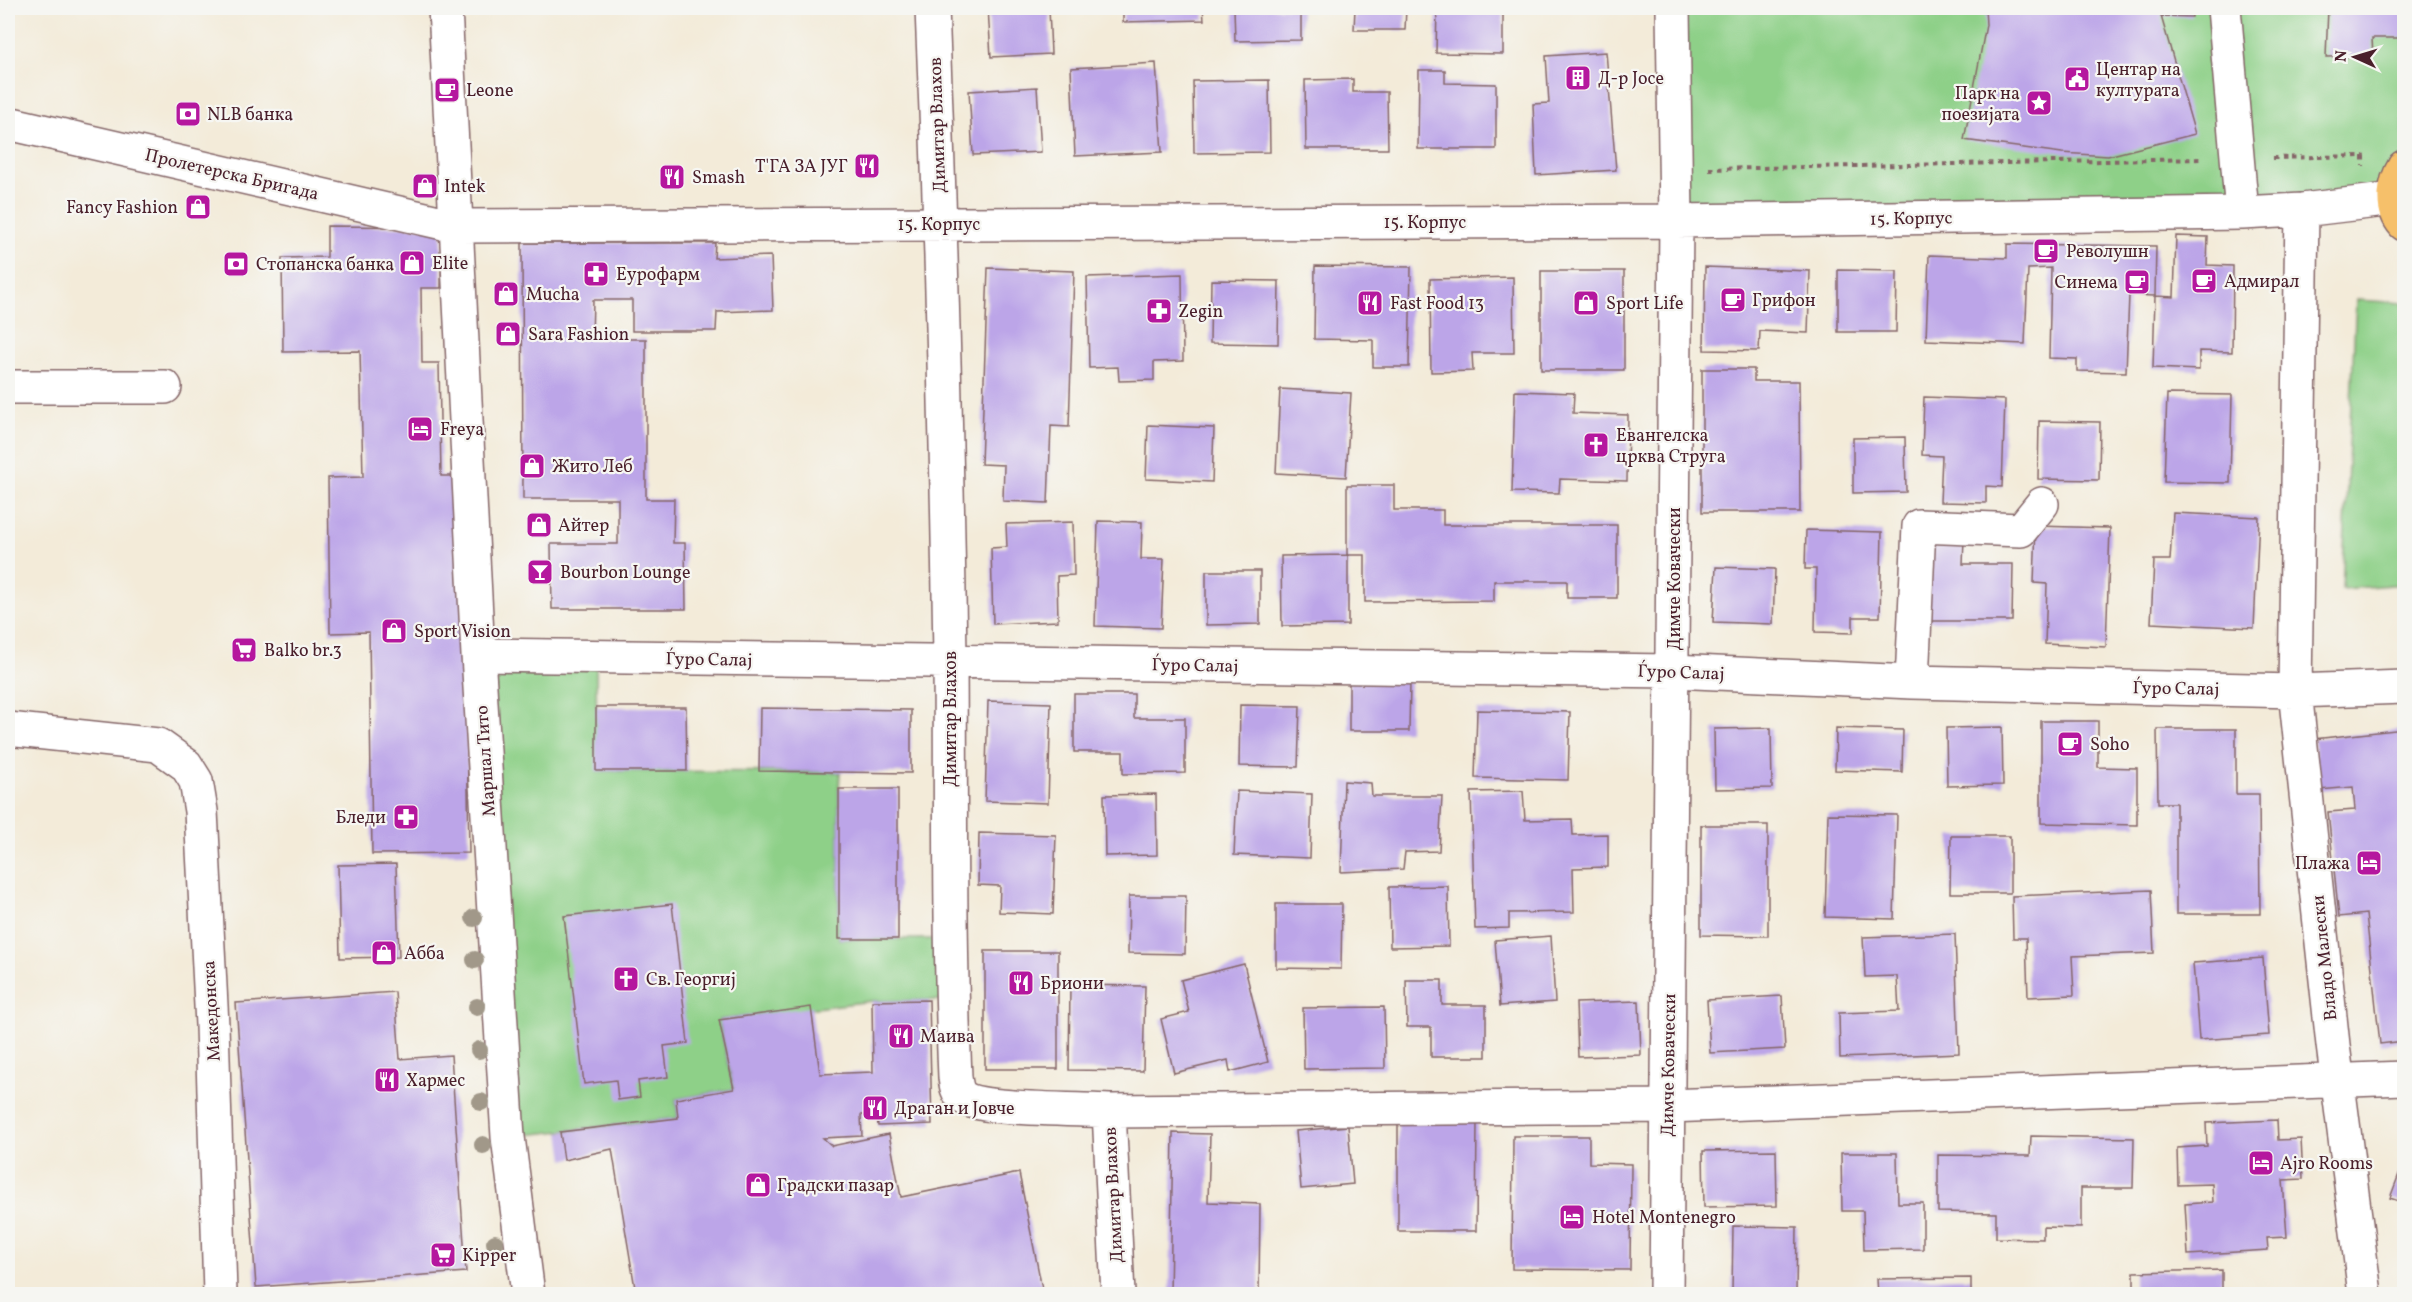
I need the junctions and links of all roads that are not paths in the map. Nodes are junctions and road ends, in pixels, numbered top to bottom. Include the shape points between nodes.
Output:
1 (445, 8) edge
2 (932, 8) edge
3 (1673, 8) edge
4 (2224, 8) edge
5 (8, 123) edge
6 (2404, 167) edge
7 (2302, 210) junction
8 (2399, 211) edge
9 (2242, 213) junction
10 (1676, 221) junction
11 (941, 224) junction
12 (456, 225) junction
13 (8, 387) edge
14 (165, 387) dead end
15 (2042, 504) dead end
16 (478, 655) junction
17 (950, 662) junction
18 (1673, 671) junction
19 (1912, 682) junction
20 (2404, 687) edge
21 (2295, 691) junction
22 (8, 729) edge
23 (2404, 1078) edge
24 (2338, 1081) junction
25 (1668, 1106) junction
26 (1109, 1111) junction
27 (220, 1294) edge
28 (528, 1294) edge
29 (1118, 1294) edge
30 (1666, 1294) edge
31 (2365, 1294) edge

1 - 12 street, Маршал Тито
2 - 11 street, Димитар Влахов
3 - 10 street, Димче Ковачески
4 - 9 street
5 - 12 street, Пролетерска Бригада
6 - 8 main road via 2398,177
7 - 8 street, 15. Корпус via 2361,203
7 - 9 street, 15. Корпус
7 - 21 street, Владо Малески
9 - 10 street, 15. Корпус
10 - 11 street, 15. Корпус
10 - 18 street, Димче Ковачески
11 - 12 street, 15. Корпус
11 - 17 street, Димитар Влахов
12 - 16 street, Маршал Тито
13 - 14 street
15 - 19 street via 2021,530 1919,526
16 - 17 street, Ѓуро Салај
16 - 28 street, Маршал Тито via 508,1137
17 - 18 street, Ѓуро Салај
17 - 26 street, Димитар Влахов via 950,939 957,1088 962,1096 983,1105
18 - 19 street, Ѓуро Салај
18 - 25 street, Димче Ковачески
19 - 21 street, Ѓуро Салај
20 - 21 street, Ѓуро Салај
21 - 24 street, Владо Малески
22 - 27 street, Македонска via 158,745 186,765 196,781 201,811 212,1025
23 - 24 street
24 - 25 street
24 - 31 street, Владо Малески
25 - 26 street
25 - 30 street, Димче Ковачески
26 - 29 street, Димитар Влахов

